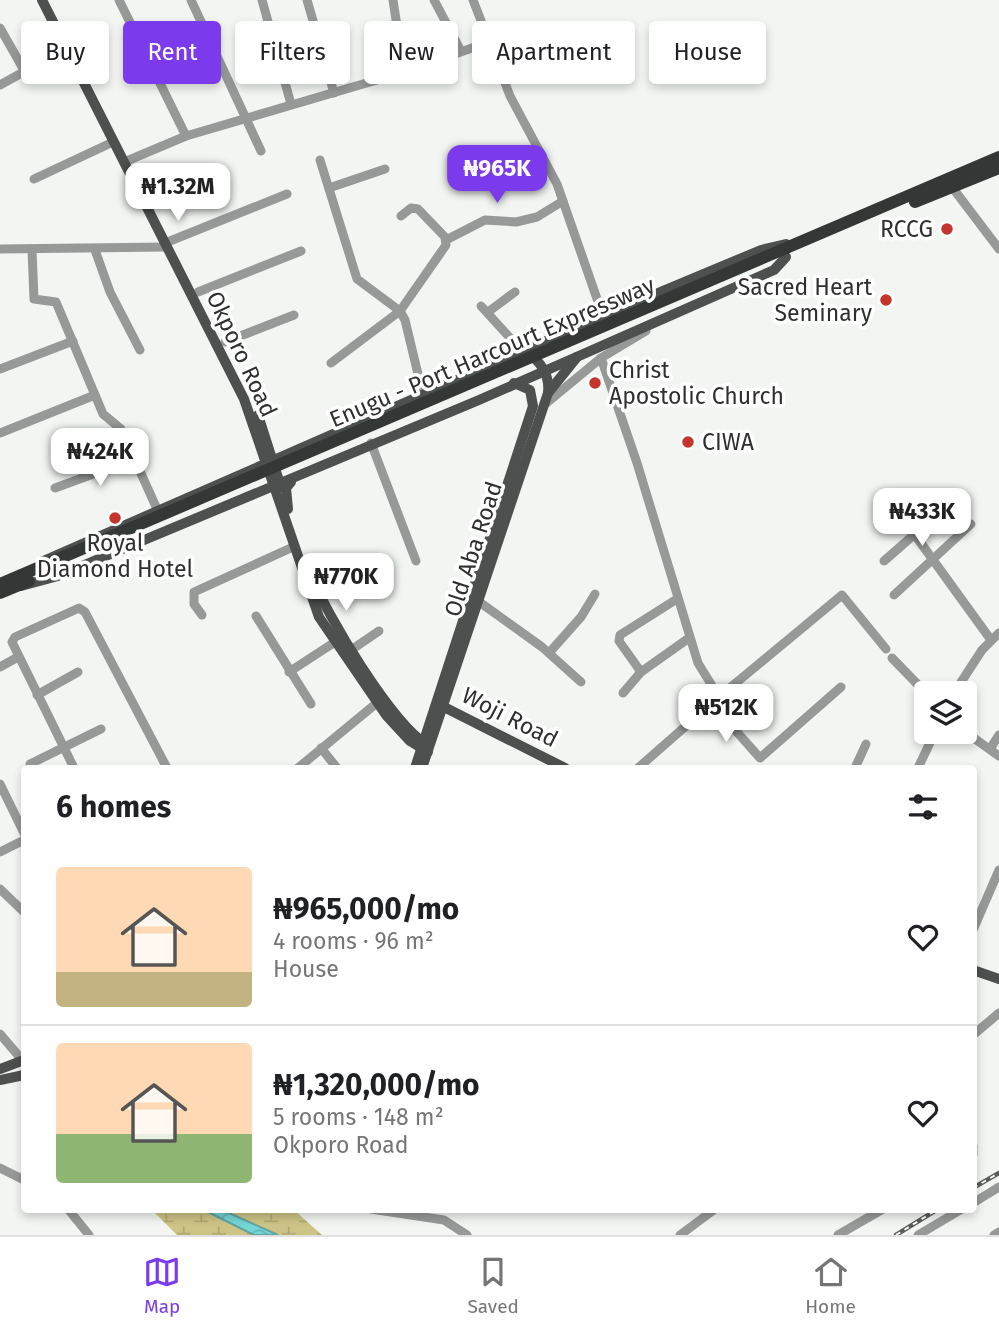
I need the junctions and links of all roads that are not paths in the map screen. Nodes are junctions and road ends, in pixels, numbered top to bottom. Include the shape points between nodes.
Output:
1 (42, 0) edge
2 (50, 0) edge
3 (119, 0) edge
4 (191, 0) edge
5 (262, 0) edge
6 (307, 0) edge
7 (393, 0) edge
8 (434, 0) edge
9 (473, 0) edge
10 (53, 21) edge
11 (396, 21) edge
12 (481, 21) edge
13 (0, 28) edge
14 (472, 47) edge
15 (461, 51) junction
16 (458, 52) edge
17 (21, 65) edge
18 (21, 74) edge
19 (85, 84) edge
20 (364, 84) edge
21 (505, 84) edge
22 (0, 85) edge
23 (334, 93) junction
24 (291, 104) junction
25 (246, 117) junction
26 (186, 136) junction
27 (113, 142) junction
28 (261, 151) dead end
29 (999, 157) edge
30 (129, 159) junction
31 (320, 160) dead end
32 (999, 168) edge
33 (385, 169) dead end
34 (34, 179) dead end
35 (952, 187) junction
36 (329, 188) junction
37 (287, 194) dead end
38 (563, 201) junction
39 (401, 216) dead end
40 (812, 237) junction
41 (446, 240) junction
42 (167, 244) junction
43 (0, 247) edge
44 (999, 249) edge
45 (32, 250) junction
46 (95, 250) junction
47 (301, 251) dead end
48 (786, 257) junction
49 (732, 276) junction
50 (198, 292) junction
51 (515, 292) dead end
52 (400, 311) junction
53 (294, 314) dead end
54 (603, 316) junction
55 (659, 320) junction
56 (73, 341) junction
57 (225, 342) junction
58 (140, 350) dead end
59 (522, 351) junction
60 (579, 354) junction
61 (601, 358) junction
62 (331, 363) dead end
63 (0, 369) edge
64 (545, 370) junction
65 (460, 379) junction
66 (514, 383) junction
67 (548, 393) junction
68 (95, 395) junction
69 (423, 395) junction
70 (485, 396) junction
71 (543, 406) junction
72 (0, 433) edge
73 (265, 435) junction
74 (371, 443) junction
75 (309, 444) junction
76 (134, 460) junction
77 (269, 461) junction
78 (307, 471) junction
79 (276, 484) junction
80 (55, 488) dead end
81 (246, 497) junction
82 (158, 509) junction
83 (285, 511) junction
84 (940, 512) dead end
85 (971, 524) dead end
86 (915, 535) junction
87 (293, 547) junction
88 (934, 559) junction
89 (416, 561) dead end
90 (884, 561) dead end
91 (4, 587) edge
92 (595, 594) dead end
93 (894, 595) dead end
94 (677, 599) junction
95 (478, 601) junction
96 (202, 615) dead end
97 (256, 616) dead end
98 (379, 631) dead end
99 (995, 636) edge
100 (689, 638) junction
101 (335, 642) junction
102 (351, 650) junction
103 (549, 653) junction
104 (18, 657) junction
105 (0, 667) edge
106 (78, 672) dead end
107 (289, 672) junction
108 (642, 672) junction
109 (915, 681) edge
110 (963, 681) edge
111 (581, 682) dead end
112 (841, 687) dead end
113 (623, 693) dead end
114 (37, 695) junction
115 (715, 700) junction
116 (378, 702) junction
117 (311, 704) dead end
118 (440, 706) junction
119 (101, 729) dead end
120 (999, 735) edge
121 (977, 740) edge
122 (866, 744) dead end
123 (929, 744) edge
124 (63, 748) junction
125 (321, 748) junction
126 (426, 748) junction
127 (990, 749) junction
128 (999, 756) edge
129 (30, 764) dead end
130 (72, 765) edge
131 (163, 765) edge
132 (301, 765) edge
133 (335, 765) edge
134 (417, 765) edge
135 (423, 765) edge
136 (559, 765) edge
137 (641, 765) edge
138 (856, 765) edge
139 (919, 765) edge
140 (0, 784) edge
141 (21, 827) edge
142 (21, 842) edge
143 (0, 852) edge
144 (999, 870) edge
145 (0, 889) edge
146 (21, 909) edge
147 (977, 921) edge
148 (977, 971) edge
149 (999, 979) edge
150 (999, 1013) edge
151 (977, 1032) edge
152 (0, 1034) edge
153 (21, 1057) edge
154 (21, 1061) edge
155 (0, 1069) edge
156 (21, 1076) edge
157 (0, 1080) edge
158 (0, 1168) edge
159 (21, 1178) edge
160 (999, 1187) edge
161 (977, 1201) edge
162 (71, 1213) edge
163 (398, 1213) edge
164 (710, 1213) edge
165 (876, 1213) edge
166 (955, 1213) edge
167 (999, 1232) edge
168 (89, 1235) edge
169 (467, 1235) edge
170 (680, 1235) edge
171 (838, 1235) edge
172 (918, 1235) edge
173 (994, 1235) edge

1 - 10 main road, Okporo Road
2 - 30 main road, Okporo Road
3 - 26 street
4 - 25 street
5 - 24 street
6 - 23 street
7 - 11 street
8 - 15 street
9 - 12 street
13 - 17 street
14 - 15 street
15 - 16 street
18 - 22 street
19 - 27 main road, Okporo Road
20 - 23 street
21 - 38 street
23 - 24 street
24 - 25 street
25 - 26 street
25 - 28 street
26 - 30 street
27 - 34 street
27 - 42 main road, Okporo Road
29 - 40 highway, Enugu - Port Harcourt Expressway
30 - 42 main road, Okporo Road
31 - 36 street
32 - 35 highway, Enugu - Port Harcourt Expressway
33 - 36 street
35 - 44 street
35 - 48 highway, Enugu - Port Harcourt Expressway
36 - 52 street via 359,282
37 - 42 street
38 - 41 street via 537,217 516,222 485,219
38 - 54 street
39 - 41 street via 411,208 418,209
40 - 49 highway, Enugu - Port Harcourt Expressway
40 - 54 main road via 761,250
41 - 52 street
42 - 46 street
42 - 50 main road, Okporo Road
42 - 77 main road, Okporo Road via 238,384
43 - 45 street
45 - 46 street
45 - 56 street via 34,299 56,302
46 - 58 street via 110,292
47 - 50 street
48 - 49 highway, Enugu - Port Harcourt Expressway
48 - 55 main road via 774,270
49 - 91 highway, Enugu - Port Harcourt Expressway
50 - 57 main road, Okporo Road
51 - 59 street via 484,309
52 - 62 street
52 - 69 street via 409,328
53 - 57 street
54 - 59 main road
55 - 60 main road
55 - 61 street
56 - 63 street
56 - 68 street
57 - 73 main road, Okporo Road
59 - 64 main road
59 - 65 main road
60 - 64 main road
60 - 67 main road
61 - 71 street
61 - 94 street
64 - 66 main road
64 - 67 main road, Old Aba Road
65 - 69 main road
65 - 70 main road via 457,391 461,397
66 - 70 main road
66 - 118 main road, Old Aba Road via 530,390 533,406
67 - 71 main road, Old Aba Road
68 - 72 street
68 - 76 street via 103,414 121,429
69 - 75 main road
70 - 74 main road
71 - 95 main road, Old Aba Road
73 - 75 main road via 279,450
73 - 77 main road, Okporo Road
74 - 78 main road
74 - 89 street
75 - 77 main road
76 - 80 street
76 - 82 street
77 - 79 main road, Okporo Road
77 - 82 main road
78 - 79 main road
78 - 83 main road via 288,485
79 - 81 main road
79 - 83 main road, Okporo Road
81 - 83 main road via 268,498
81 - 91 main road via 58,576
82 - 91 main road via 54,554
83 - 87 main road, Okporo Road
83 - 102 main road, Okporo Road via 320,597
84 - 86 street
85 - 88 street
86 - 88 street
86 - 90 street
87 - 96 street via 194,593 194,604
87 - 101 main road, Okporo Road via 317,611
88 - 93 street
88 - 99 street
92 - 103 street
94 - 100 street
94 - 108 street via 620,635 619,641
95 - 103 street
95 - 118 main road, Old Aba Road
97 - 107 street
98 - 102 street
99 - 110 street
100 - 108 street
100 - 115 street
101 - 107 street
101 - 116 main road, Okporo Road
102 - 126 main road, Okporo Road
103 - 111 street
104 - 105 street
104 - 114 street
104 - 131 street via 12,645 15,637 82,609
106 - 114 street
107 - 117 street
108 - 113 street
109 - 115 street via 842,595
112 - 115 street via 760,758
114 - 124 street
115 - 137 street
116 - 125 street
116 - 126 main road, Okporo Road via 405,736
118 - 126 main road, Old Aba Road
118 - 136 main road, Woji Road
119 - 124 street
120 - 127 street
121 - 127 street
122 - 138 street
123 - 139 street
124 - 129 street
124 - 130 street
125 - 132 street
125 - 133 street
126 - 134 main road, Old Aba Road
126 - 135 main road, Old Aba Road
127 - 128 street
140 - 141 street
142 - 143 street
144 - 147 street
145 - 146 street
148 - 149 main road
150 - 151 street
152 - 153 street
154 - 155 main road
156 - 157 main road
158 - 159 street
160 - 161 street
162 - 168 street
163 - 169 street via 444,1220
164 - 170 street
165 - 171 street
166 - 172 street
167 - 173 street

